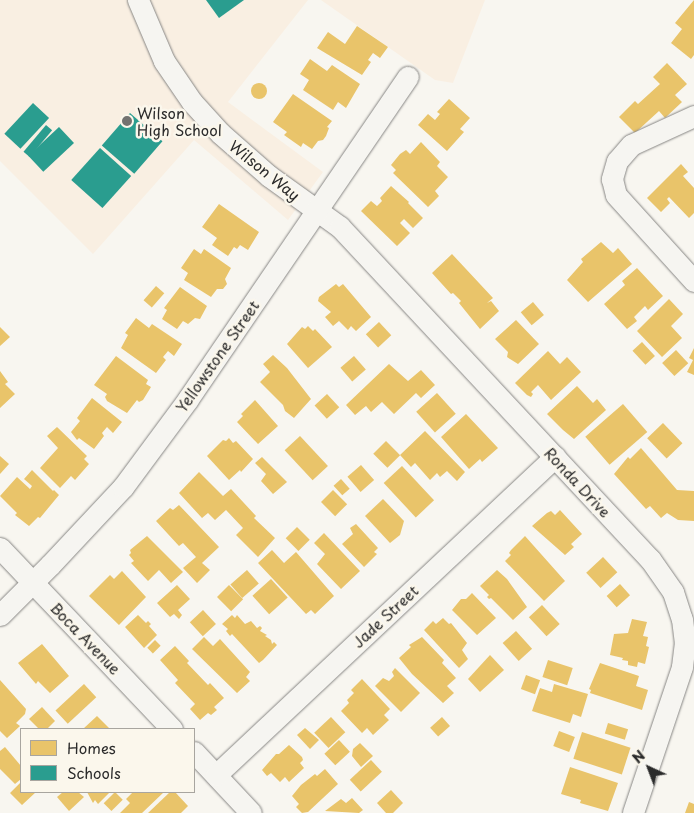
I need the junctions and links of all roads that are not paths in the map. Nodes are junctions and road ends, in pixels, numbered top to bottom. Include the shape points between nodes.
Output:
1 (138, 0) edge
2 (408, 77) dead end
3 (694, 116) edge
4 (318, 210) junction
5 (694, 281) edge
6 (554, 457) junction
7 (0, 548) edge
8 (33, 583) junction
9 (0, 615) edge
10 (171, 728) edge
11 (195, 753) edge
12 (216, 775) junction
13 (251, 813) edge
14 (633, 813) edge

1 - 4 street, Wilson Way via 164,61 192,102 220,133 269,176
2 - 4 street, Yellowstone Street
3 - 5 street via 631,145 617,161 612,179 616,195
4 - 6 street, Ronda Drive via 340,227
4 - 8 street, Yellowstone Street via 123,487
6 - 12 street, Jade Street
6 - 14 street, Ronda Drive via 650,558 673,592 682,619 685,642 682,667
7 - 8 street, Boca Avenue
8 - 9 street, Yellowstone Street
8 - 10 street, Boca Avenue
11 - 12 street
12 - 13 street

